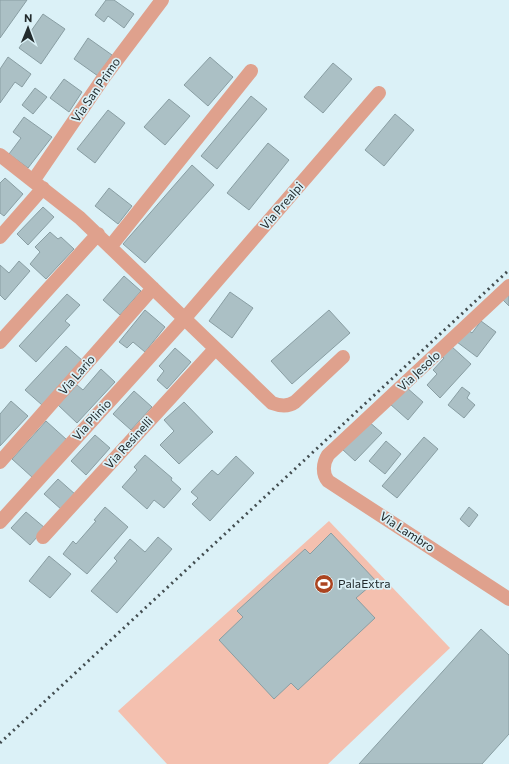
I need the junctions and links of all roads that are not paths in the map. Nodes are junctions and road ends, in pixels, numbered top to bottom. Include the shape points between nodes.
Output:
1 (162, 0) edge
2 (251, 71) dead end
3 (379, 93) dead end
4 (0, 155) edge
5 (38, 185) junction
6 (98, 234) junction
7 (0, 237) edge
8 (110, 247) junction
9 (509, 286) edge
10 (153, 288) junction
11 (184, 319) junction
12 (0, 342) edge
13 (215, 349) junction
14 (343, 357) dead end
15 (328, 455) joint
16 (0, 462) edge
17 (0, 522) edge
18 (43, 538) dead end
19 (509, 599) edge

1 - 5 street, Via San Primo via 104,78
2 - 8 street
3 - 11 street, Via Prealpi
4 - 5 street
5 - 6 street
5 - 7 street, Via San Primo
6 - 8 street
6 - 12 street
8 - 10 street
9 - 15 street, Via Jesolo
10 - 11 street
10 - 16 street, Via Lario
11 - 13 street
11 - 17 street, Via Plinio
13 - 14 street via 266,398 282,406 298,400
13 - 18 street, Via Resinelli
15 - 19 street, Via Lambro via 324,464 324,474 328,481

